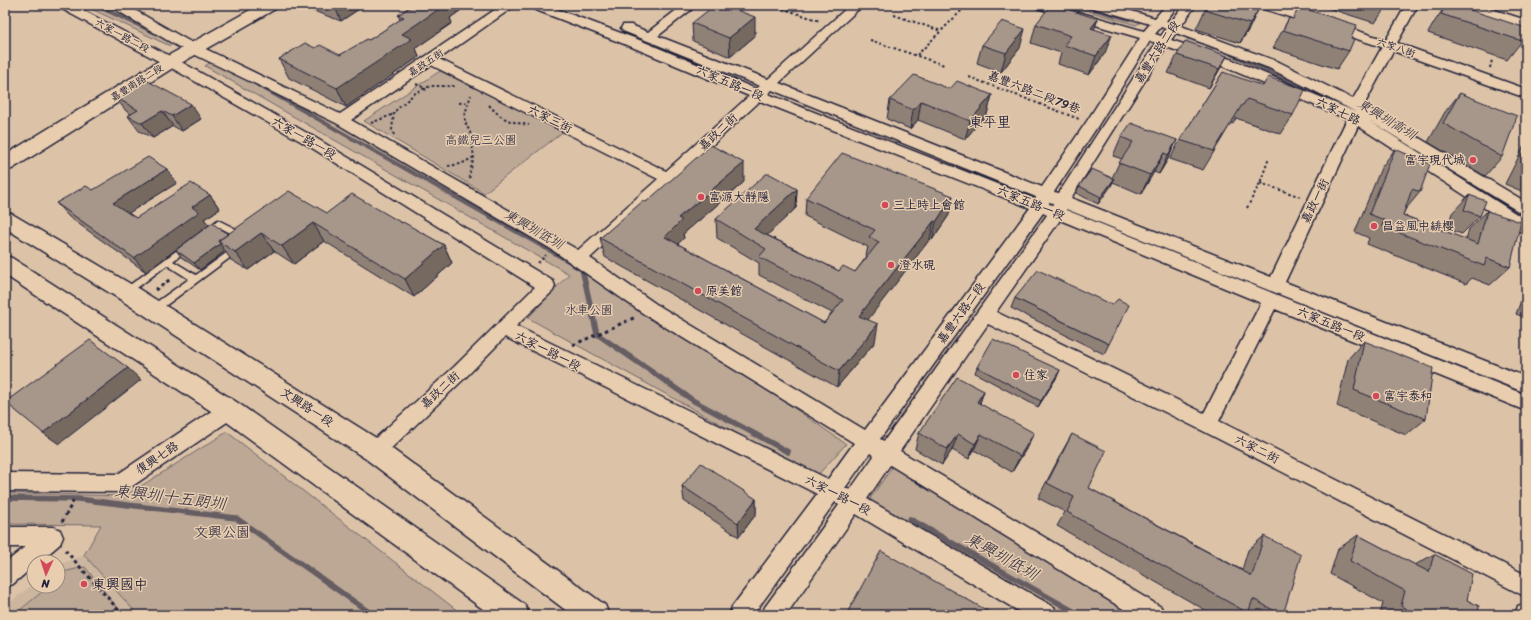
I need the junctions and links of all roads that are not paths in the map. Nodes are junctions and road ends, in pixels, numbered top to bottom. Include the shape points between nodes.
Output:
1 (64, 5) edge
2 (118, 5) edge
3 (250, 5) edge
4 (271, 5) edge
5 (510, 5) edge
6 (535, 5) edge
7 (564, 5) edge
8 (691, 5) edge
9 (857, 5) edge
10 (1041, 5) edge
11 (1098, 5) edge
12 (1172, 5) edge
13 (1190, 5) edge
14 (1265, 5) edge
15 (1412, 5) edge
16 (1463, 5) edge
17 (1489, 5) edge
18 (1526, 17) edge
19 (1166, 25) junction
20 (1526, 25) edge
21 (650, 36) junction
22 (1146, 36) junction
23 (1163, 42) junction
24 (188, 45) junction
25 (1390, 45) junction
26 (164, 59) junction
27 (431, 60) junction
28 (771, 84) junction
29 (1526, 94) edge
30 (758, 95) junction
31 (1356, 111) junction
32 (341, 120) junction
33 (5, 146) edge
34 (5, 164) edge
35 (669, 178) junction
36 (1042, 200) junction
37 (1060, 207) junction
38 (1526, 209) edge
39 (5, 219) edge
40 (1526, 227) edge
41 (579, 259) junction
42 (167, 261) junction
43 (5, 264) edge
44 (196, 279) junction
45 (126, 292) junction
46 (1273, 293) junction
47 (154, 309) junction
48 (986, 315) junction
49 (503, 328) junction
50 (1526, 385) edge
51 (1526, 403) edge
52 (229, 410) junction
53 (1208, 424) junction
54 (866, 442) junction
55 (375, 451) junction
56 (886, 453) junction
57 (5, 482) edge
58 (831, 491) junction
59 (854, 502) junction
60 (5, 536) edge
61 (5, 577) edge
62 (1526, 586) edge
63 (515, 615) edge
64 (595, 615) edge
65 (740, 615) edge
66 (773, 615) edge
67 (1046, 615) edge
68 (1152, 615) edge

1 - 26 street, 六家一路二段
2 - 24 street, 六家一路二段
3 - 24 street, 嘉豐南路二段
4 - 24 street, 嘉豐南路二段
5 - 27 street, 嘉政五街
6 - 30 street, 六家五路一段 via 637,44
7 - 21 street, 六家五路一段
8 - 21 street
9 - 28 street, 嘉政二街
10 - 22 street, 六家七路
11 - 19 street, 六家七路
12 - 19 street, 嘉豐六路二段
13 - 19 street, 嘉豐六路二段
14 - 25 street, 六家八街
15 - 25 street, 嘉政一街
16 - 20 street
17 - 18 street
19 - 22 street, 嘉豐六路二段
19 - 23 street, 嘉豐六路二段
19 - 31 street, 六家七路 via 1274,64
21 - 28 street, 六家五路一段
22 - 23 street, 六家七路
22 - 36 street, 嘉豐六路二段
23 - 31 street, 六家七路
23 - 37 street, 嘉豐六路二段
24 - 26 street, 嘉豐南路二段
24 - 32 street
25 - 29 street, 六家八街
25 - 31 street, 嘉政一街
26 - 33 street, 嘉豐南路二段
26 - 34 street, 嘉豐南路二段
26 - 49 street, 六家一路一段 via 309,140 547,286
27 - 32 street, 嘉政五街
27 - 35 street, 六家三街
28 - 30 street, 嘉政二街
28 - 36 street, 六家五路一段
30 - 35 street, 嘉政二街
30 - 36 street, 六家五路一段
31 - 38 street, 六家七路
31 - 40 street, 六家七路 via 1382,136
31 - 46 street, 嘉政一街
32 - 41 street
35 - 41 street, 嘉政二街
36 - 37 street, 六家五路一段
36 - 54 street, 嘉豐六路二段
37 - 46 street, 六家五路一段
37 - 48 street, 嘉豐六路二段
39 - 45 street, 文興路一段
41 - 54 street via 650,309
42 - 44 lane
42 - 44 lane via 218,223 250,240
42 - 45 lane
43 - 52 street
44 - 47 lane
45 - 47 street, 文興路一段
46 - 50 street, 六家五路一段
46 - 51 street, 六家五路一段
46 - 53 street, 嘉政一街
47 - 55 street, 文興路一段
48 - 53 street, 六家二街
48 - 56 street, 嘉豐六路二段
49 - 55 street, 嘉政二街
49 - 58 street, 六家一路一段
52 - 57 street, 復興七路 via 121,483
52 - 63 street
53 - 62 street, 六家二街
54 - 56 street
54 - 58 street, 嘉豐六路二段
55 - 64 street, 文興路一段
56 - 59 street, 嘉豐六路二段
56 - 68 street
58 - 59 street, 六家一路一段
58 - 65 street, 嘉豐六路二段
59 - 66 street, 嘉豐六路二段
59 - 67 street, 六家一路一段
60 - 61 street via 53,537

